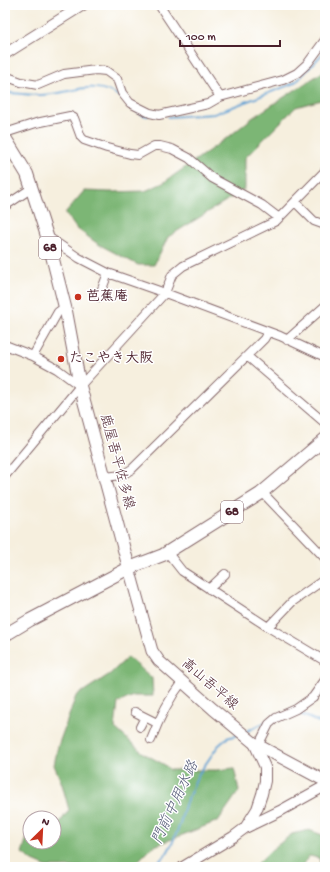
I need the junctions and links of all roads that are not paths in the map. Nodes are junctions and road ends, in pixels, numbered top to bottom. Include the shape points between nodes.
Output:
1 (82, 5) edge
2 (159, 5) edge
3 (325, 40) edge
4 (5, 54) edge
5 (5, 76) edge
6 (220, 97) junction
7 (5, 133) edge
8 (5, 138) edge
9 (325, 171) edge
10 (32, 188) junction
11 (295, 202) junction
12 (5, 206) edge
13 (279, 218) junction
14 (325, 225) edge
15 (47, 236) junction
16 (108, 273) junction
17 (165, 293) junction
18 (99, 297) dead end
19 (325, 306) edge
20 (65, 308) junction
21 (268, 332) junction
22 (287, 340) junction
23 (5, 345) edge
24 (33, 356) junction
25 (247, 356) junction
26 (325, 357) edge
27 (80, 386) junction
28 (325, 423) edge
29 (325, 439) edge
30 (6, 471) edge
31 (105, 477) junction
32 (262, 492) junction
33 (167, 552) junction
34 (325, 558) edge
35 (128, 568) junction
36 (225, 574) dead end
37 (325, 579) edge
38 (209, 589) junction
39 (268, 627) junction
40 (5, 636) edge
41 (325, 660) edge
42 (325, 680) edge
43 (182, 682) junction
44 (135, 712) dead end
45 (145, 717) junction
46 (158, 723) junction
47 (140, 727) dead end
48 (151, 740) dead end
49 (256, 744) junction
50 (325, 781) edge
51 (325, 786) edge
52 (244, 828) junction
53 (183, 867) edge

1 - 4 street
2 - 6 street
3 - 6 street via 297,73 283,80
5 - 6 street via 38,85 64,74 106,71 117,79 130,103 160,115 208,104
7 - 13 street via 70,116 74,118 84,140 138,155 154,146 172,149 189,158 212,178 262,205
8 - 10 main road, 鹿屋吾平佐多線 / 68 via 27,174
9 - 11 street
10 - 12 street
10 - 15 main road, 鹿屋吾平佐多線 / 68
11 - 13 street
11 - 14 street via 314,221
13 - 17 street via 182,266 172,275
15 - 16 street via 79,258
15 - 20 main road, 鹿屋吾平佐多線 / 68
16 - 17 street
16 - 18 street
17 - 21 street
17 - 27 street
19 - 22 street
20 - 24 street via 58,312
20 - 27 main road, 鹿屋吾平佐多線 / 68
21 - 22 street
21 - 25 street
22 - 26 street
23 - 24 street
24 - 27 street
25 - 28 street
25 - 31 street via 132,469 122,475
27 - 30 street
27 - 31 main road, 鹿屋吾平佐多線 / 68
29 - 32 main road, 68
31 - 35 main road, 鹿屋吾平佐多線 / 68
32 - 33 main road, 68
32 - 34 street
33 - 35 main road, 68
33 - 38 street via 182,571
35 - 40 main road, 68
35 - 43 main road, 高山吾平線 via 152,651
36 - 38 street
37 - 39 street via 292,602
38 - 39 street
39 - 41 street
42 - 49 street via 313,697 269,724
43 - 46 street via 171,696
43 - 49 main road, 高山吾平線
44 - 45 street
45 - 46 street
45 - 47 street
46 - 48 street
49 - 50 main road, 高山吾平線
49 - 52 street via 265,767 265,782 257,809
51 - 52 street
52 - 53 street

